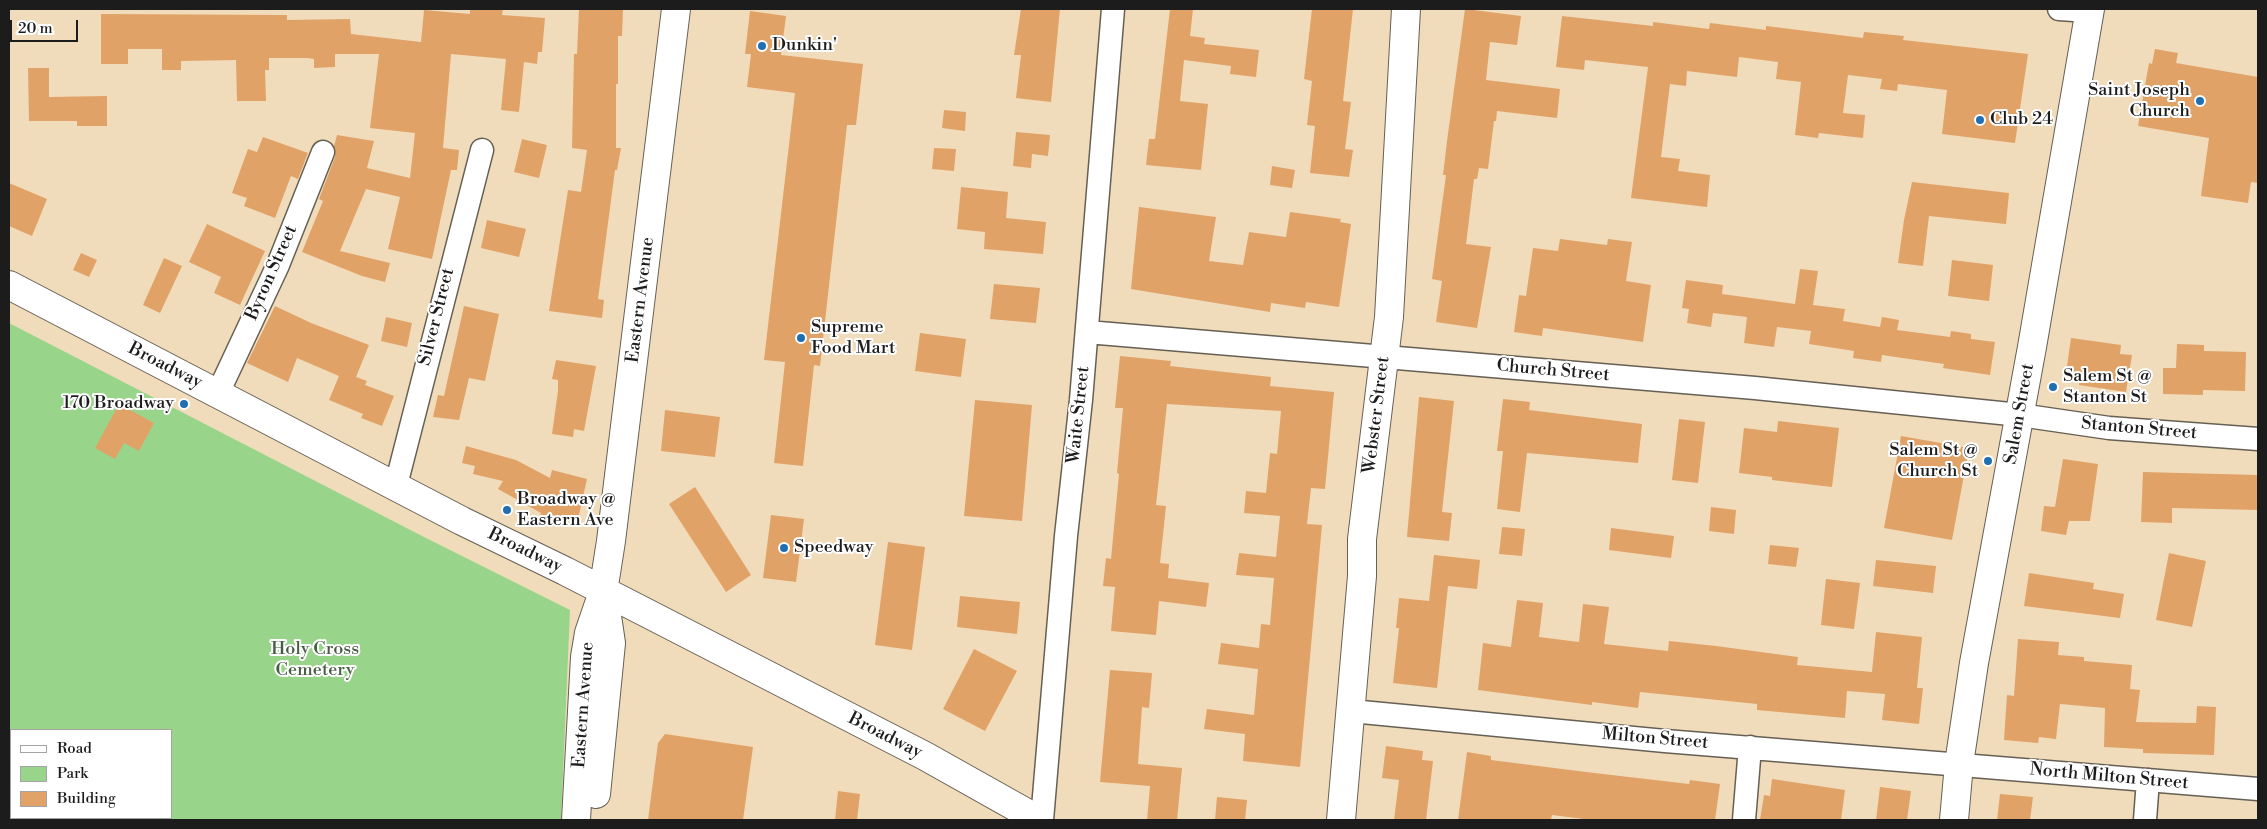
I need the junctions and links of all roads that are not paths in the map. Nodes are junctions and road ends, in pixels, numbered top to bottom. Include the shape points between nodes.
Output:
1 (676, 9) edge
2 (1113, 9) edge
3 (1406, 9) edge
4 (2059, 9) edge
5 (2090, 10) edge
6 (482, 150) dead end
7 (323, 152) dead end
8 (9, 285) edge
9 (1086, 332) junction
10 (1384, 357) junction
11 (218, 393) junction
12 (2020, 415) junction
13 (2258, 439) edge
14 (396, 485) junction
15 (603, 592) junction
16 (1350, 711) junction
17 (1750, 747) junction
18 (1959, 764) junction
19 (2148, 780) junction
20 (2258, 789) edge
21 (576, 820) edge
22 (594, 820) edge
23 (1041, 820) edge
24 (1341, 820) edge
25 (1744, 820) edge
26 (1954, 820) edge
27 (2145, 820) edge

1 - 15 main road, Eastern Avenue
2 - 9 street, Waite Street
3 - 10 main road, Webster Street
4 - 5 street
5 - 12 main road, Salem Street
6 - 14 street, Silver Street
7 - 11 street, Byron Street via 278,265
8 - 11 main road, Broadway
9 - 10 street, Church Street
9 - 23 street, Waite Street
10 - 12 street, Church Street via 1755,388
10 - 16 main road, Webster Street via 1362,539 1362,576
11 - 14 main road, Broadway
12 - 13 street, Stanton Street via 2109,428
12 - 18 main road, Salem Street via 1974,663
14 - 15 main road, Broadway
15 - 21 main road, Eastern Avenue via 589,633 586,657
15 - 22 main road, Eastern Avenue via 611,643
15 - 23 main road, Broadway via 925,756
16 - 17 street, Milton Street
16 - 24 main road, Webster Street
17 - 18 street, Milton Street
17 - 25 street
18 - 19 street, North Milton Street
18 - 26 main road, Salem Street
19 - 20 street, North Milton Street
19 - 27 street

